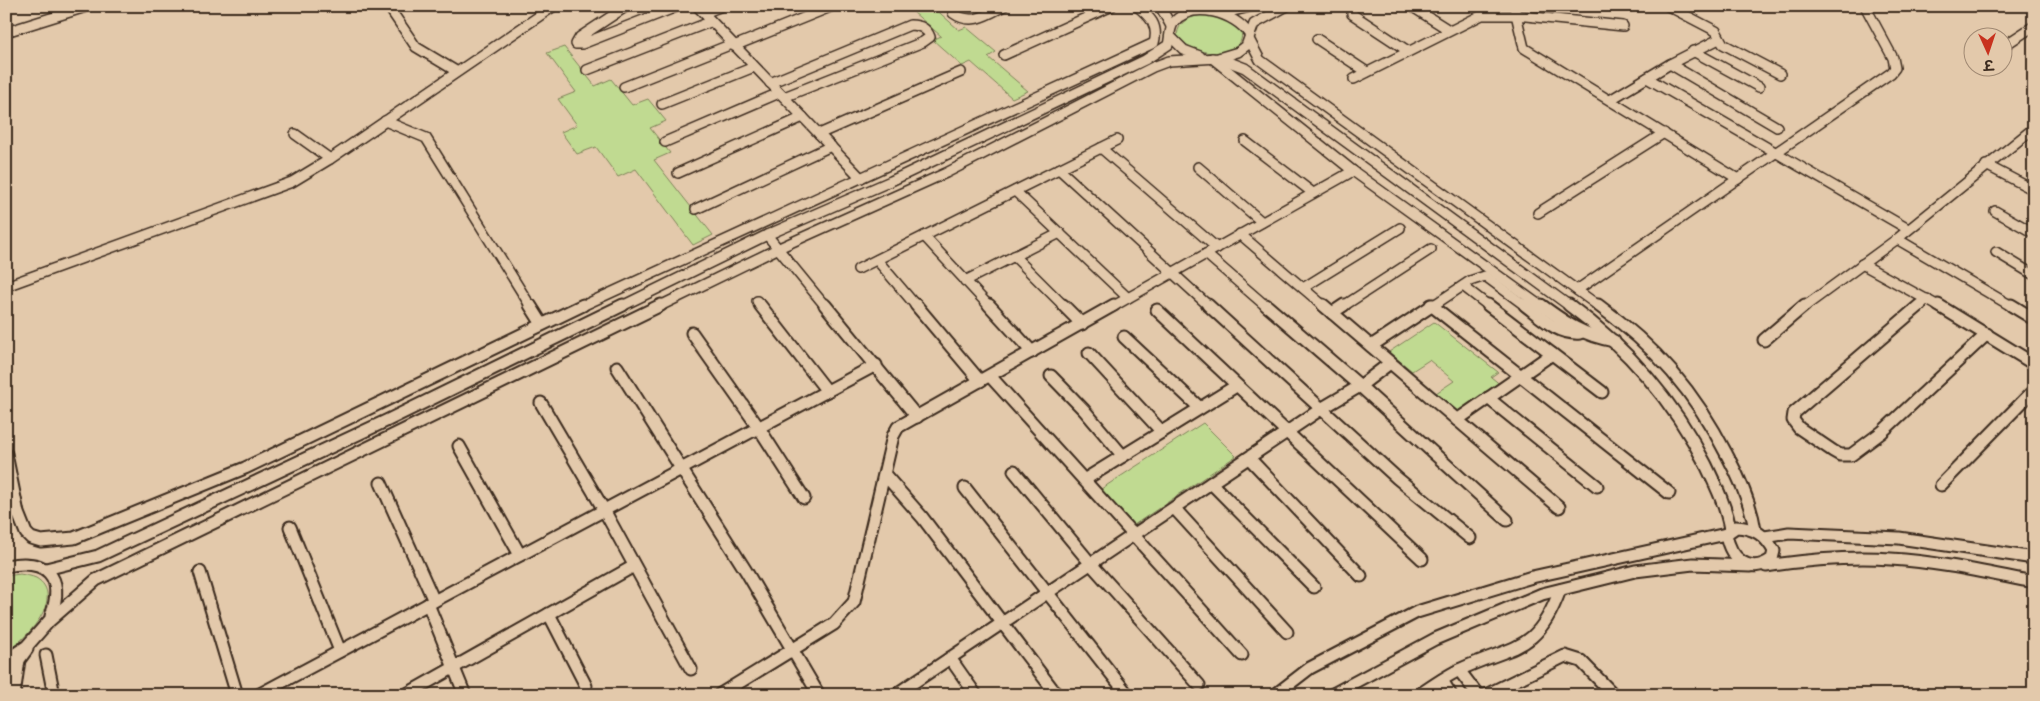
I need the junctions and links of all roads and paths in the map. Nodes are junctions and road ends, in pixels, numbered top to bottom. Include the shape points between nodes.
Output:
1 (89, 6) edge
2 (388, 6) edge
3 (554, 6) edge
4 (627, 6) edge
5 (679, 6) edge
6 (697, 6) edge
7 (722, 6) edge
8 (833, 6) edge
9 (957, 6) edge
10 (1004, 6) edge
11 (1112, 6) edge
12 (1137, 6) edge
13 (1160, 6) edge
14 (1184, 6) edge
15 (1254, 6) edge
16 (1287, 6) edge
17 (1352, 6) edge
18 (1412, 6) edge
19 (1514, 6) edge
20 (1668, 6) edge
21 (1865, 6) edge
22 (1210, 10) junction
23 (1224, 13) junction
24 (704, 14) junction
25 (1516, 15) junction
26 (710, 22) junction
27 (1171, 26) junction
28 (1623, 26) dead end
29 (2034, 26) edge
30 (1449, 30) junction
31 (6, 32) edge
32 (1249, 36) junction
33 (1171, 37) junction
34 (1317, 39) dead end
35 (1718, 39) junction
36 (2012, 40) edge
37 (733, 45) junction
38 (1408, 51) junction
39 (1693, 51) junction
40 (1004, 55) dead end
41 (1212, 58) junction
42 (1670, 64) junction
43 (754, 67) junction
44 (587, 70) dead end
45 (456, 71) junction
46 (961, 72) dead end
47 (1367, 72) junction
48 (1780, 74) dead end
49 (1647, 78) junction
50 (1354, 79) dead end
51 (770, 83) junction
52 (1065, 84) junction
53 (624, 86) dead end
54 (1758, 87) dead end
55 (1077, 93) junction
56 (781, 95) junction
57 (1610, 100) junction
58 (662, 104) dead end
59 (803, 117) junction
60 (385, 121) junction
61 (1318, 121) junction
62 (1777, 127) dead end
63 (2032, 132) edge
64 (1664, 133) junction
65 (295, 134) dead end
66 (819, 134) junction
67 (1117, 140) dead end
68 (1245, 141) dead end
69 (665, 142) dead end
70 (1318, 142) junction
71 (831, 146) junction
72 (1101, 148) junction
73 (1777, 152) junction
74 (330, 159) junction
75 (1986, 165) junction
76 (1198, 167) dead end
77 (1059, 169) junction
78 (1353, 171) junction
79 (678, 172) dead end
80 (861, 178) junction
81 (1738, 179) junction
82 (1016, 190) junction
83 (2034, 190) edge
84 (1314, 193) junction
85 (696, 209) dead end
86 (1995, 211) dead end
87 (1538, 213) dead end
88 (1262, 222) junction
89 (1400, 228) dead end
90 (1908, 229) junction
91 (1060, 233) junction
92 (2034, 233) edge
93 (1240, 234) junction
94 (767, 235) junction
95 (924, 236) junction
96 (1897, 239) junction
97 (779, 248) junction
98 (1217, 248) junction
99 (1431, 249) dead end
100 (1996, 252) dead end
101 (1206, 254) junction
102 (1014, 256) junction
103 (877, 260) junction
104 (1862, 264) junction
105 (858, 269) dead end
106 (1172, 273) junction
107 (2034, 275) edge
108 (965, 281) junction
109 (6, 286) edge
110 (1463, 286) junction
111 (1303, 288) junction
112 (1577, 290) junction
113 (1128, 298) junction
114 (1927, 298) junction
115 (758, 301) dead end
116 (1431, 305) junction
117 (1157, 310) dead end
118 (1332, 313) junction
119 (2034, 319) edge
120 (542, 324) junction
121 (1082, 324) junction
122 (692, 333) dead end
123 (1581, 333) junction
124 (1987, 334) junction
125 (1124, 337) dead end
126 (1764, 340) dead end
127 (1615, 341) junction
128 (1371, 346) junction
129 (1032, 352) junction
130 (1089, 353) dead end
131 (1552, 354) junction
132 (1390, 363) junction
133 (2034, 364) edge
134 (876, 365) junction
135 (617, 367) dead end
136 (1051, 376) dead end
137 (1521, 376) junction
138 (985, 378) junction
139 (1236, 386) junction
140 (1360, 386) junction
141 (2034, 390) edge
142 (828, 391) junction
143 (1602, 392) dead end
144 (1488, 398) junction
145 (541, 402) dead end
146 (1200, 408) junction
147 (1321, 409) junction
148 (917, 416) junction
149 (1457, 420) junction
150 (759, 428) junction
151 (1162, 432) junction
152 (1286, 433) junction
153 (460, 446) dead end
154 (6, 454) edge
155 (1123, 456) junction
156 (1249, 458) junction
157 (245, 468) junction
158 (682, 468) junction
159 (1014, 471) dead end
160 (885, 475) junction
161 (1084, 480) junction
162 (381, 483) dead end
163 (1212, 483) junction
164 (250, 484) junction
165 (1941, 485) dead end
166 (1597, 486) dead end
167 (965, 488) dead end
168 (1669, 493) dead end
169 (804, 498) dead end
170 (1559, 507) dead end
171 (1175, 508) junction
172 (604, 510) junction
173 (1507, 520) dead end
174 (290, 527) dead end
175 (1728, 532) junction
176 (1760, 534) junction
177 (1133, 535) junction
178 (1470, 538) dead end
179 (520, 555) junction
180 (2034, 558) edge
181 (1422, 559) dead end
182 (8, 564) edge
183 (1091, 564) junction
184 (634, 566) junction
185 (1750, 566) junction
186 (1766, 566) junction
187 (46, 569) junction
188 (200, 572) dead end
189 (1361, 576) dead end
190 (2034, 582) edge
191 (1314, 587) dead end
192 (1560, 590) junction
193 (1046, 593) junction
194 (431, 602) junction
195 (549, 614) junction
196 (1002, 623) junction
197 (45, 626) junction
198 (1287, 632) dead end
199 (791, 650) junction
200 (340, 651) junction
201 (46, 655) dead end
202 (1242, 655) dead end
203 (950, 658) junction
204 (6, 660) edge
205 (454, 667) junction
206 (691, 669) dead end
207 (1459, 670) junction
208 (1442, 680) junction
209 (1198, 685) dead end
210 (586, 686) dead end
211 (14, 695) edge
212 (54, 695) edge
213 (237, 695) edge
214 (258, 695) edge
215 (405, 695) edge
216 (465, 695) edge
217 (720, 695) edge
218 (819, 695) edge
219 (895, 695) edge
220 (976, 695) edge
221 (1057, 695) edge
222 (1128, 695) edge
223 (1275, 695) edge
224 (1331, 695) edge
225 (1419, 695) edge
226 (1451, 695) edge
227 (1478, 695) edge
228 (1486, 695) edge
229 (1614, 695) edge

1 - 31 street
2 - 45 street via 416,47
3 - 45 street
4 - 5 street via 580,37 576,44
6 - 24 street
7 - 24 street
8 - 37 street
9 - 10 street via 953,13 960,20 970,21
11 - 40 street
12 - 52 street via 1154,21 1157,35 1154,43
13 - 27 street
14 - 22 street
15 - 23 street
16 - 32 street via 1254,24
17 - 38 street via 1352,14
18 - 30 street
19 - 25 street
20 - 35 street via 1713,29
21 - 73 street via 1893,58 1895,68 1892,73
22 - 23 street
22 - 27 street via 1186,14
23 - 32 street via 1245,25
24 - 26 street
25 - 28 street
25 - 30 street via 1477,16
25 - 57 street via 1524,48
26 - 37 street
26 - 44 street
27 - 33 street
29 - 36 street
30 - 38 street
32 - 41 street via 1246,46 1238,52
32 - 112 street via 1260,60
33 - 41 street via 1185,51
33 - 55 street via 1168,45 1157,53
34 - 47 street
35 - 39 street
35 - 48 street
37 - 43 street
37 - 53 street
38 - 47 street
39 - 42 street
39 - 54 street
41 - 61 street via 1245,68
41 - 70 street
41 - 97 street via 1169,61 1153,67 946,173
42 - 49 street
42 - 62 street
43 - 51 street
43 - 58 street
45 - 60 street
46 - 66 street
47 - 50 street
49 - 57 street
49 - 73 street
51 - 56 street
51 - 56 street via 910,26 918,25 929,33 928,40
52 - 55 street
52 - 80 street
55 - 94 street via 900,177
56 - 59 street
56 - 69 street
57 - 64 street
59 - 66 street
59 - 79 street
60 - 74 street
60 - 120 street via 426,138
61 - 70 street
61 - 127 street
63 - 75 street
64 - 81 street
64 - 87 street
65 - 74 street
66 - 71 street
67 - 72 street
68 - 84 street
70 - 78 street
71 - 80 street
71 - 85 street
72 - 77 street
72 - 98 street
73 - 81 street
73 - 90 street
74 - 109 street via 275,189
75 - 83 street
75 - 90 street
76 - 88 street
77 - 82 street
77 - 106 street
78 - 84 street
78 - 123 street
80 - 120 street
81 - 112 street
82 - 91 street
82 - 95 street
84 - 88 street
86 - 92 street
88 - 93 street
89 - 111 street
90 - 96 street
91 - 102 street
91 - 113 street
93 - 98 street
93 - 111 street
94 - 97 street
94 - 164 street
95 - 103 street
95 - 108 street
96 - 104 street
96 - 119 street
97 - 134 street
97 - 197 street via 96,580
98 - 101 street
99 - 118 street
100 - 107 street
101 - 106 street
101 - 140 street
102 - 108 street
102 - 121 street
103 - 105 street
103 - 138 street
104 - 114 street
104 - 126 street
106 - 113 street
106 - 147 street
108 - 129 street
110 - 116 street
110 - 123 street via 1479,277 1489,277 1560,331
110 - 131 street
111 - 118 street
112 - 176 street via 1647,344 1681,380 1701,408 1739,478
113 - 121 street
114 - 124 street
114 - 124 street via 1794,413 1793,420 1799,428 1840,455 1851,455 1882,432
115 - 142 street
116 - 128 street
116 - 137 street
117 - 139 street
118 - 128 street
120 - 157 street
121 - 129 street
122 - 150 street
123 - 127 street
124 - 133 street
125 - 146 street
127 - 175 street via 1649,374 1694,439 1729,517
128 - 132 street
129 - 138 street
130 - 151 street
131 - 137 street
131 - 143 street
132 - 140 street
132 - 149 street
134 - 142 street
134 - 148 street
135 - 158 street
136 - 155 street
137 - 144 street
137 - 168 street
138 - 148 street
138 - 161 street
139 - 146 street
139 - 152 street
140 - 147 street
140 - 173 street
141 - 165 street
142 - 150 street
144 - 149 street
144 - 166 street
145 - 172 street
146 - 151 street
147 - 152 street
147 - 178 street via 1396,478
148 - 160 street via 898,427 893,436
149 - 170 street
150 - 158 street
150 - 169 street
151 - 155 street
152 - 156 street
152 - 181 street
153 - 179 street
154 - 157 street via 22,529 31,538 43,540 74,538
155 - 161 street
156 - 163 street
156 - 189 street
157 - 164 street
158 - 172 street
158 - 199 street
159 - 183 street
160 - 196 street via 922,517
160 - 199 street via 854,602 834,624
161 - 177 street
162 - 194 street
163 - 171 street
163 - 191 street
164 - 187 street via 98,556
167 - 193 street
171 - 177 street
171 - 198 street
172 - 179 street
172 - 184 street
174 - 200 street
175 - 176 street via 1744,527
175 - 185 street via 1725,543 1729,552
175 - 223 street via 1532,577 1417,612 1310,668
176 - 180 street via 1899,538
176 - 186 street via 1772,546 1774,555
177 - 183 street
177 - 202 street
179 - 194 street
182 - 187 street via 31,564
183 - 193 street
183 - 209 street
184 - 195 street
184 - 206 street
185 - 186 street
185 - 192 street via 1693,564 1645,570
186 - 190 street via 1804,560 1908,560
187 - 197 street via 55,577 59,589 56,604
188 - 213 street
192 - 207 street via 1546,626 1530,642
192 - 224 street via 1542,594 1436,639
193 - 196 street
193 - 222 street
194 - 200 street
194 - 205 street
195 - 205 street
195 - 210 street
196 - 203 street
196 - 221 street
197 - 204 street via 26,646
197 - 211 street via 19,660
199 - 217 street
199 - 218 street
200 - 214 street
201 - 212 street
203 - 219 street
203 - 220 street
205 - 215 street
205 - 216 street
207 - 208 street
207 - 227 street
208 - 225 street
208 - 226 street
228 - 229 street via 1565,656 1581,661

